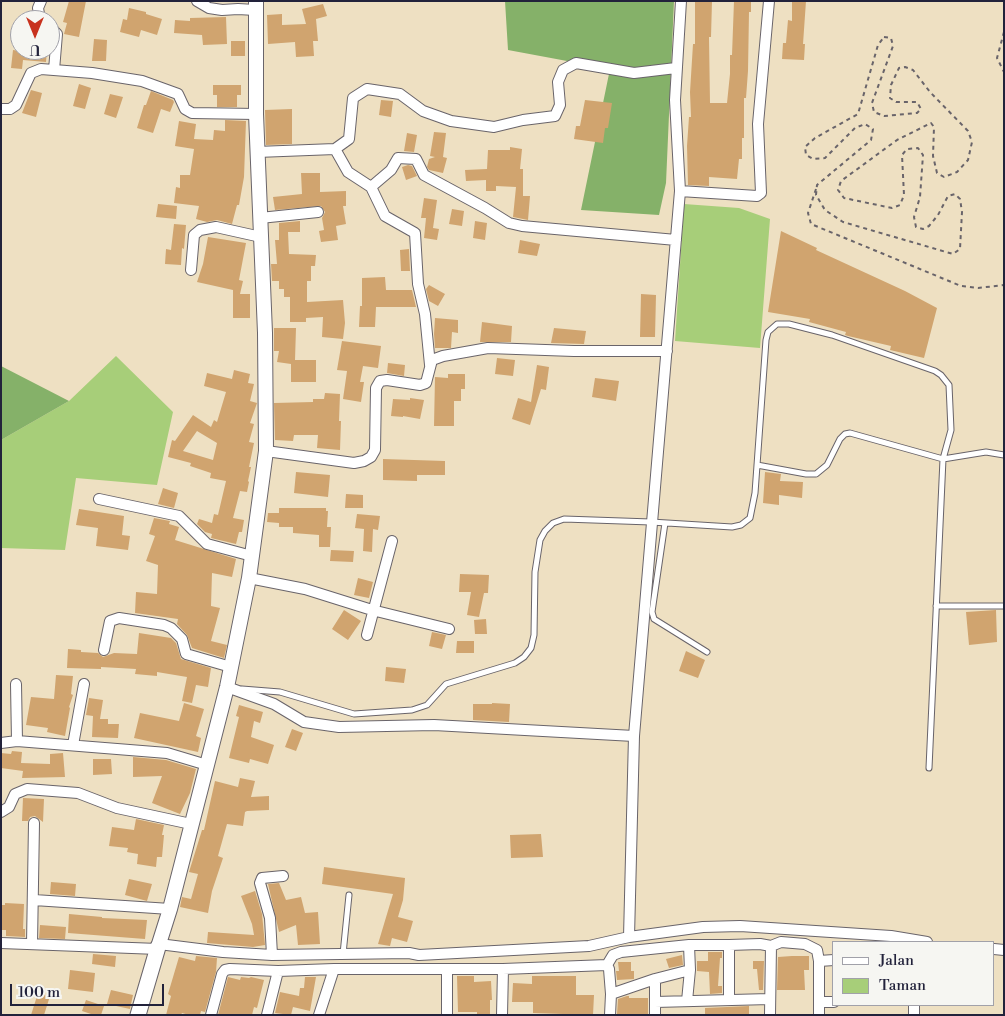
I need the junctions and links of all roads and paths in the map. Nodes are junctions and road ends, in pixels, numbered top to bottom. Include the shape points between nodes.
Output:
1 (197, 1) edge
2 (681, 1) edge
3 (769, 1) edge
4 (255, 6) edge
5 (1004, 32) edge
6 (55, 60) edge
7 (676, 68) junction
8 (54, 70) junction
9 (1004, 72) edge
10 (1, 108) edge
11 (256, 114) junction
12 (335, 148) junction
13 (257, 152) junction
14 (817, 185) junction
15 (371, 187) junction
16 (680, 191) junction
17 (318, 212) dead end
18 (260, 218) junction
19 (261, 238) junction
20 (676, 240) junction
21 (191, 270) dead end
22 (1004, 285) edge
23 (667, 351) junction
24 (430, 365) junction
25 (266, 451) junction
26 (1004, 455) edge
27 (943, 459) junction
28 (757, 465) junction
29 (99, 499) dead end
30 (651, 522) junction
31 (665, 523) junction
32 (392, 541) dead end
33 (252, 556) junction
34 (249, 578) junction
35 (936, 606) junction
36 (1004, 606) edge
37 (372, 610) junction
38 (449, 628) dead end
39 (367, 635) dead end
40 (104, 650) dead end
41 (707, 652) dead end
42 (231, 667) junction
43 (16, 684) dead end
44 (84, 684) dead end
45 (226, 687) junction
46 (634, 736) junction
47 (17, 741) junction
48 (1, 742) edge
49 (73, 746) junction
50 (207, 765) junction
51 (929, 768) dead end
52 (1, 812) edge
53 (34, 823) dead end
54 (191, 824) junction
55 (283, 876) dead end
56 (350, 895) dead end
57 (34, 900) junction
58 (170, 909) junction
59 (629, 937) junction
60 (910, 941) edge
61 (1, 943) edge
62 (32, 944) junction
63 (689, 944) junction
64 (729, 945) junction
65 (158, 946) junction
66 (771, 946) junction
67 (272, 954) junction
68 (343, 954) junction
69 (832, 960) edge
70 (819, 961) junction
71 (607, 965) junction
72 (334, 969) junction
73 (447, 969) junction
74 (503, 969) junction
75 (690, 970) junction
76 (278, 971) junction
77 (655, 979) junction
78 (611, 994) junction
79 (770, 999) junction
80 (729, 1000) junction
81 (687, 1001) junction
82 (655, 1002) junction
83 (819, 1002) junction
84 (832, 1002) edge
85 (138, 1015) edge
86 (211, 1015) edge
87 (267, 1015) edge
88 (319, 1015) edge
89 (447, 1015) edge
90 (502, 1015) edge
91 (610, 1015) edge
92 (655, 1015) edge
93 (770, 1015) edge
94 (819, 1015) edge

1 - 4 street via 209,8 222,10
2 - 7 street
3 - 16 street via 758,124 761,193 757,196
4 - 11 main road
5 - 9 path via 997,58
6 - 8 street
7 - 12 street via 634,73 576,63 562,70 558,82 560,105 555,116 494,127 452,121 423,111 400,94 367,90 353,98 349,139
7 - 16 street
8 - 10 street via 41,69 31,73 16,105 10,109
8 - 11 street via 92,72 142,81 178,94 185,108 192,113
11 - 13 main road
12 - 13 street
12 - 15 street via 348,172
13 - 18 main road
14 - 14 path via 870,140 873,129 865,124 855,128 824,158 813,159 806,155 805,147 814,138 858,114 878,44 884,37 891,38 894,46 872,103 874,112 884,116 917,113 921,109 917,102 896,102 890,98 891,85 899,68 913,70 968,131 972,142 968,160 957,172 944,176 937,173 933,156 934,127 931,123 897,140 841,181 838,190 844,198 892,208 900,205 904,195 902,155 906,149 918,148 923,155 920,197 914,217 916,227 923,229 929,226 948,196 955,194 960,199 962,212 960,249 953,254 843,222 824,210 816,195
14 - 22 path via 808,213 811,224 961,286
15 - 20 street via 391,170 398,158 416,159 424,175 509,223
15 - 24 street via 386,216 415,233 418,284 425,314
16 - 20 street
17 - 18 street
18 - 19 main road
19 - 21 street via 216,227 200,230 194,235
19 - 25 main road
20 - 23 street
23 - 24 street via 488,348 443,356 432,360
23 - 30 street
24 - 25 street via 426,383 420,385 380,381 376,388 375,450 364,461
25 - 33 main road
26 - 27 lane via 986,452
27 - 28 lane via 850,433 840,439 827,465 816,474
27 - 28 lane via 952,416 949,385 941,375 832,335 778,324 768,332 766,340
27 - 35 lane
28 - 31 lane via 750,518 742,525
29 - 33 street via 180,516 207,544
30 - 31 lane
30 - 45 lane via 564,519 553,524 540,540 531,648 515,663 446,684 427,704 412,710 354,714 280,692
30 - 46 street
31 - 41 lane via 652,612 654,618
32 - 37 street
33 - 34 main road
34 - 37 street
34 - 42 main road
35 - 36 lane
35 - 51 lane
37 - 38 street
37 - 39 street
40 - 42 street via 110,621 119,618 172,628 182,639 186,654
42 - 45 main road
43 - 47 street
44 - 49 street
45 - 46 street via 274,704 304,722 339,727 434,725
45 - 50 main road
46 - 59 street
47 - 48 street
47 - 49 street
49 - 50 street via 167,753
50 - 54 main road
52 - 54 street via 9,806 15,794 27,789 78,793 117,808
53 - 57 street
54 - 58 main road
55 - 67 street via 262,878 260,883 270,918
56 - 68 lane
57 - 58 street
57 - 62 street
58 - 65 main road
59 - 60 street via 703,927 740,926 891,936
59 - 68 street via 589,946 419,955
61 - 62 street
62 - 65 street
63 - 64 street
63 - 71 street via 622,952 613,955
63 - 75 street
64 - 66 street
64 - 80 street
65 - 67 street
65 - 85 main road
66 - 70 street via 781,942 805,944 817,950
66 - 79 street
67 - 68 street
69 - 70 street
70 - 83 street
71 - 74 street
71 - 78 street
72 - 73 street
72 - 76 street
72 - 88 street
73 - 74 street
73 - 89 street
74 - 90 street
75 - 77 street
75 - 81 street
76 - 86 street via 225,970
76 - 87 street
77 - 78 street
77 - 82 street
78 - 91 street
79 - 80 street
79 - 93 street
80 - 81 street
81 - 82 street
82 - 92 street
83 - 84 street
83 - 94 street

